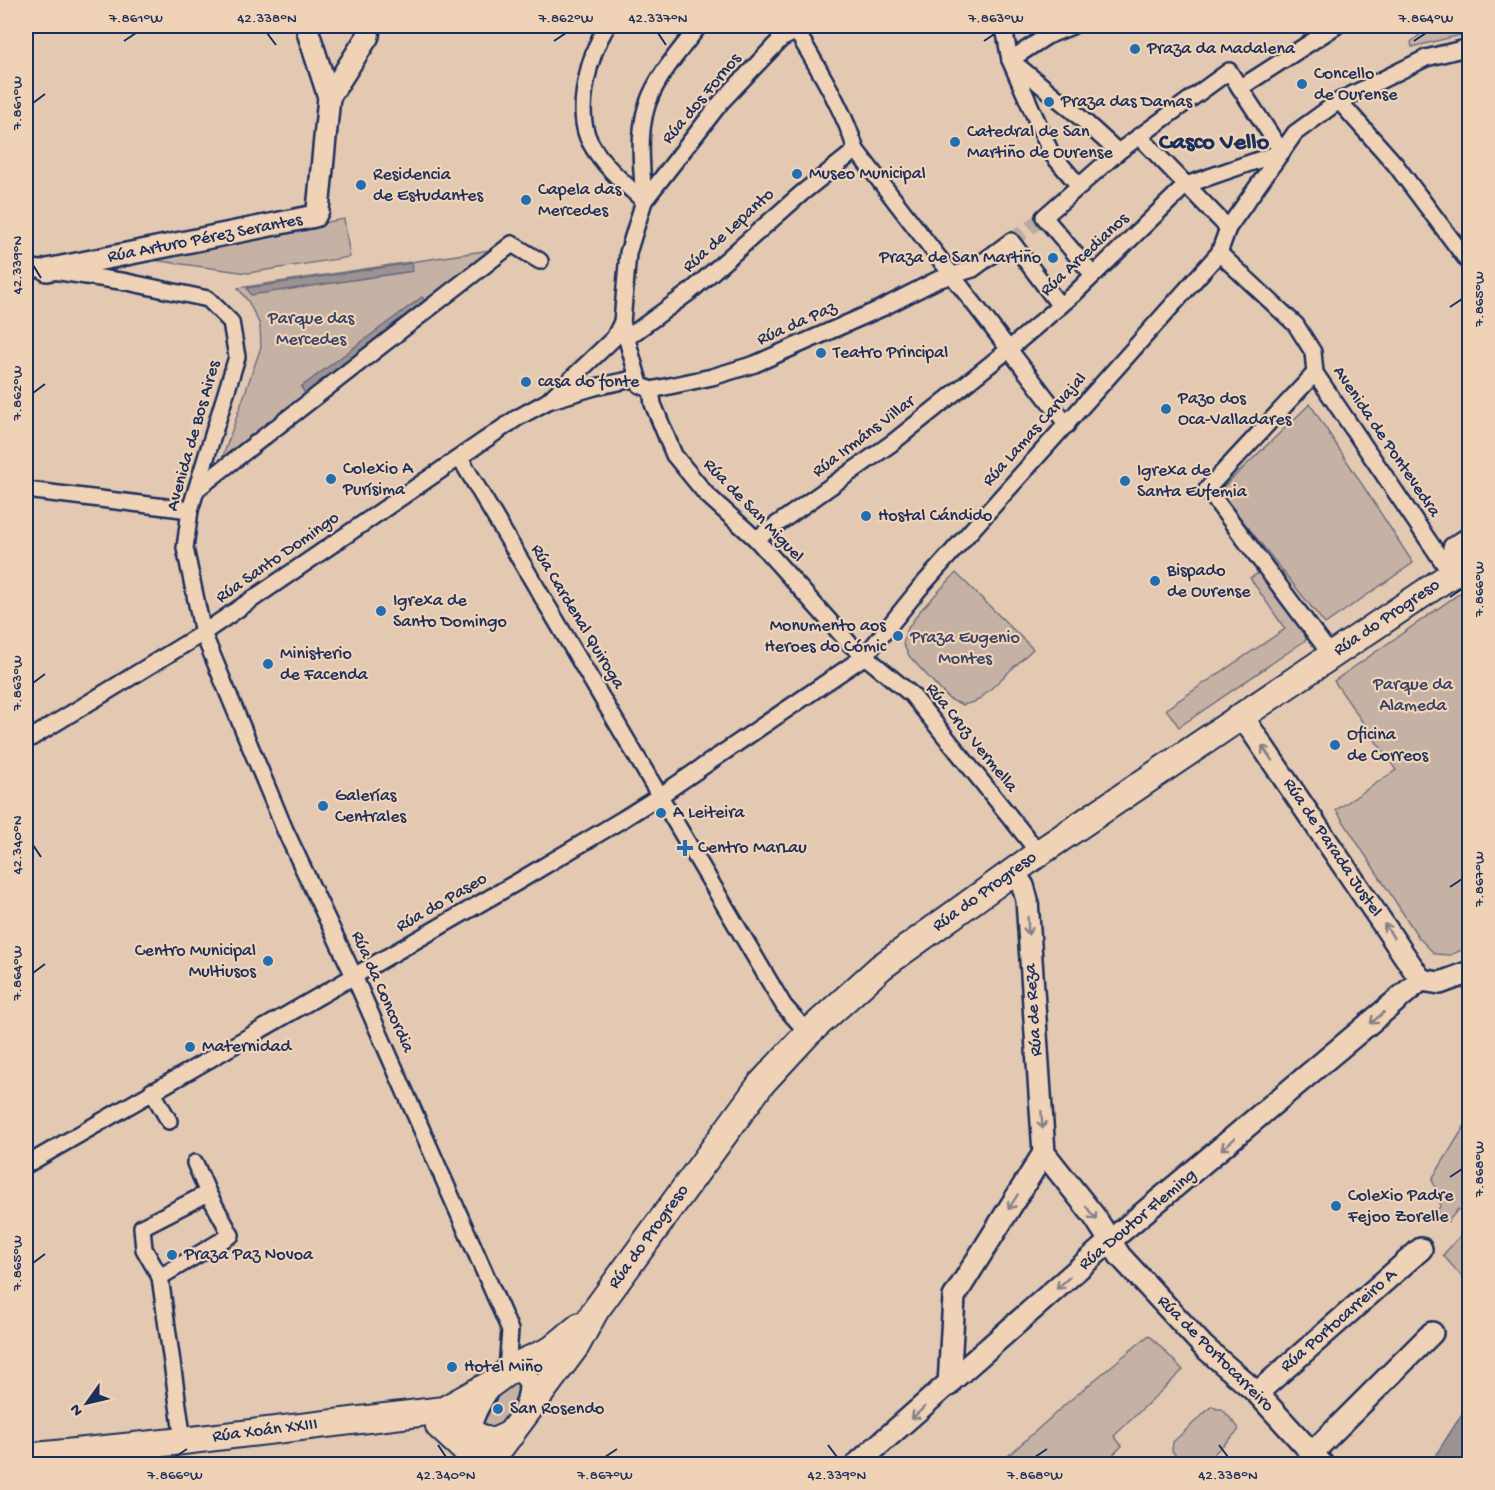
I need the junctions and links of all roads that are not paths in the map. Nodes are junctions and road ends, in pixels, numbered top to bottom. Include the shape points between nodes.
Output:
1 (369, 26) edge
2 (607, 26) edge
3 (699, 26) edge
4 (999, 26) edge
5 (1072, 26) edge
6 (1336, 26) edge
7 (801, 28) edge
8 (308, 32) dead end
9 (1470, 47) edge
10 (1010, 60) junction
11 (1240, 88) junction
12 (329, 97) junction
13 (1339, 101) junction
14 (1139, 136) junction
15 (856, 150) junction
16 (1118, 152) junction
17 (1282, 152) junction
18 (1186, 185) junction
19 (1080, 187) junction
20 (644, 201) junction
21 (1228, 228) junction
22 (1219, 254) junction
23 (540, 261) dead end
24 (1470, 264) edge
25 (26, 267) edge
26 (47, 270) junction
27 (1093, 275) junction
28 (952, 276) junction
29 (1060, 306) junction
30 (622, 322) junction
31 (627, 338) junction
32 (1008, 350) junction
33 (992, 363) joint
34 (1315, 373) junction
35 (638, 378) junction
36 (651, 390) junction
37 (548, 401) junction
38 (1067, 425) junction
39 (460, 458) junction
40 (197, 489) junction
41 (26, 490) edge
42 (190, 510) junction
43 (1470, 538) edge
44 (756, 539) junction
45 (1460, 568) edge
46 (203, 633) junction
47 (1331, 655) junction
48 (865, 656) junction
49 (1242, 716) junction
50 (26, 741) edge
51 (661, 795) junction
52 (1039, 853) junction
53 (1013, 871) junction
54 (1470, 972) edge
55 (354, 976) junction
56 (1421, 980) junction
57 (808, 1033) junction
58 (152, 1091) junction
59 (169, 1121) dead end
60 (1044, 1152) junction
61 (195, 1163) dead end
62 (26, 1165) edge
63 (207, 1193) junction
64 (1110, 1242) junction
65 (1421, 1250) dead end
66 (160, 1277) junction
67 (590, 1318) junction
68 (1432, 1333) dead end
69 (499, 1377) junction
70 (949, 1385) junction
71 (1257, 1393) junction
72 (433, 1412) junction
73 (515, 1428) junction
74 (469, 1431) junction
75 (183, 1441) junction
76 (26, 1456) edge
77 (1317, 1459) edge
78 (481, 1463) edge
79 (857, 1464) edge

1 - 12 street, Rúa Arturo Pérez Serantes via 368,36
2 - 20 street via 587,78 584,124 596,152
3 - 20 street via 649,101 641,151
4 - 10 street via 1005,33
5 - 10 street via 1047,36
6 - 11 street
7 - 15 street
7 - 20 street, Rúa dos Fornos via 781,39 721,102
8 - 12 street, Rúa Arturo Pérez Serantes
9 - 13 street, Rúa Lamas Carvajal via 1426,58
10 - 16 street
10 - 19 street via 1051,153
11 - 14 street via 1229,71
11 - 17 street
12 - 26 street, Rúa Arturo Pérez Serantes via 315,216
13 - 17 street, Rúa Lamas Carvajal via 1295,133
13 - 24 street via 1395,164
14 - 16 street
14 - 18 street
15 - 28 street
15 - 31 street, Rúa de Lepanto via 691,291
16 - 19 street
17 - 18 street
17 - 21 street, Rúa Lamas Carvajal
18 - 21 street
18 - 27 street, Rúa Arcedianos
19 - 27 street via 1044,217
20 - 30 street via 628,253
21 - 22 street, Rúa Lamas Carvajal
22 - 34 street, Avenida de Pontevedra via 1296,325 1313,352
22 - 38 street, Rúa Lamas Carvajal
23 - 40 street via 512,244
25 - 26 street, Avenida de Bos Aires
26 - 40 street, Avenida de Bos Aires via 208,299 231,322 237,357
27 - 29 street, Rúa Arcedianos
28 - 29 street, Rúa da Paz via 973,269 1011,242
28 - 32 street
28 - 36 street, Rúa da Paz via 755,364
29 - 32 street, Rúa Arcedianos
30 - 31 street
30 - 37 street via 614,338
31 - 35 street
32 - 33 street, Rúa Arcedianos
32 - 38 street
33 - 44 street, Rúa Irmáns Villar via 882,450
34 - 45 street, Avenida de Pontevedra
34 - 47 street via 1207,489
35 - 36 street via 640,385
35 - 37 street
36 - 44 street, Rúa de San Miguel via 674,454 706,494
37 - 39 street, Rúa Santo Domingo
38 - 48 street, Rúa Lamas Carvajal via 918,589
39 - 46 street, Rúa Santo Domingo
39 - 51 street, Rúa Cardenal Quiroga
40 - 42 street, Avenida de Bos Aires
41 - 42 street
42 - 46 street, Avenida de Bos Aires via 185,548
43 - 45 street via 1454,548
44 - 48 street, Rúa de San Miguel
45 - 47 street, Rúa do Progreso
46 - 50 street, Rúa Santo Domingo
46 - 55 street, Rúa da Concordia via 285,830
47 - 49 street, Rúa do Progreso
48 - 51 street, Rúa do Paseo
48 - 52 street, Rúa Cruz Vermella via 912,695
49 - 52 street, Rúa do Progreso
56 -> 49 street, Rúa de Parada Justel
51 - 55 street, Rúa do Paseo
51 - 57 street, Rúa Cardenal Quiroga via 784,1006
52 - 53 street, Rúa do Progreso
53 - 57 street, Rúa do Progreso via 881,967
53 -> 60 street, Rúa de Reza via 1028,900
54 - 56 street via 1440,983
55 - 58 street, Rúa do Paseo
55 - 69 street, Rúa da Concordia via 510,1329
56 -> 64 street, Rúa Doutor Fleming
57 - 67 street, Rúa do Progreso via 761,1084
58 - 59 street
58 - 62 street, Rúa do Paseo
60 -> 64 street
60 -> 70 street via 954,1298
61 - 63 street
63 - 66 street via 142,1227 144,1249
63 - 66 street via 231,1235
64 -> 70 street, Rúa Doutor Fleming
64 - 71 street, Rúa de Portocarreiro via 1204,1347
65 - 71 street, Rúa Portocarreiro A
66 - 75 street
67 - 69 street, Rúa do Progreso via 551,1350
67 - 73 street, Rúa do Progreso via 576,1346
68 - 77 street
69 - 72 street, Rúa Xoán XXIII via 456,1404
69 - 73 street, Rúa do Progreso via 517,1371 529,1381 529,1397
69 - 74 street via 475,1410
70 -> 79 street, Rúa Doutor Fleming
71 - 77 street, Rúa de Portocarreiro
72 - 74 street
72 - 75 street, Rúa Xoán XXIII
72 - 78 street via 439,1427
73 - 74 street via 493,1442
73 - 78 street, Rúa do Progreso
74 - 78 street via 470,1447
75 - 76 street, Rúa Xoán XXIII

